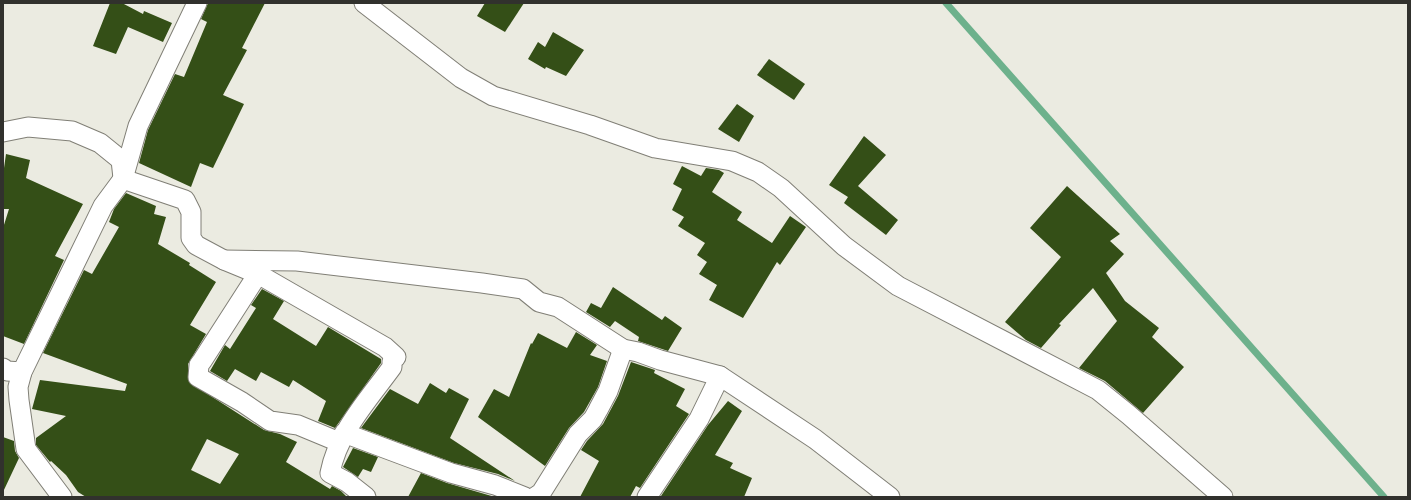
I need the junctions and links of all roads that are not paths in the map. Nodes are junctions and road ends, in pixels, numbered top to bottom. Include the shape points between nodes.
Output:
1 (197, 3) edge
2 (364, 3) edge
3 (3, 132) edge
4 (123, 179) junction
5 (224, 260) junction
6 (258, 274) junction
7 (623, 349) junction
8 (3, 368) edge
9 (22, 372) junction
10 (720, 376) junction
11 (342, 438) junction
12 (537, 496) edge
13 (62, 497) edge
14 (366, 497) edge
15 (647, 497) edge
16 (890, 497) edge
17 (1223, 497) edge

1 - 4 street via 138,126
2 - 17 street via 461,78 493,96 590,125 655,148 732,161 758,172 781,188 844,246 898,286 1098,390
3 - 4 street via 28,127 72,131 100,143 121,160
4 - 5 street via 185,200 191,212 193,242
4 - 9 street via 103,206
5 - 6 street
5 - 7 street via 296,261 523,289 539,302 558,307
6 - 11 street via 385,347 396,356 392,361 392,367
6 - 11 street via 199,365 198,377 270,421 298,425
7 - 10 street
7 - 12 street via 608,391 593,419 578,434
8 - 9 street via 7,372
9 - 13 street via 18,387 26,449
10 - 15 street via 699,419
10 - 16 street via 815,440
11 - 12 street via 451,473
11 - 14 street via 330,473

